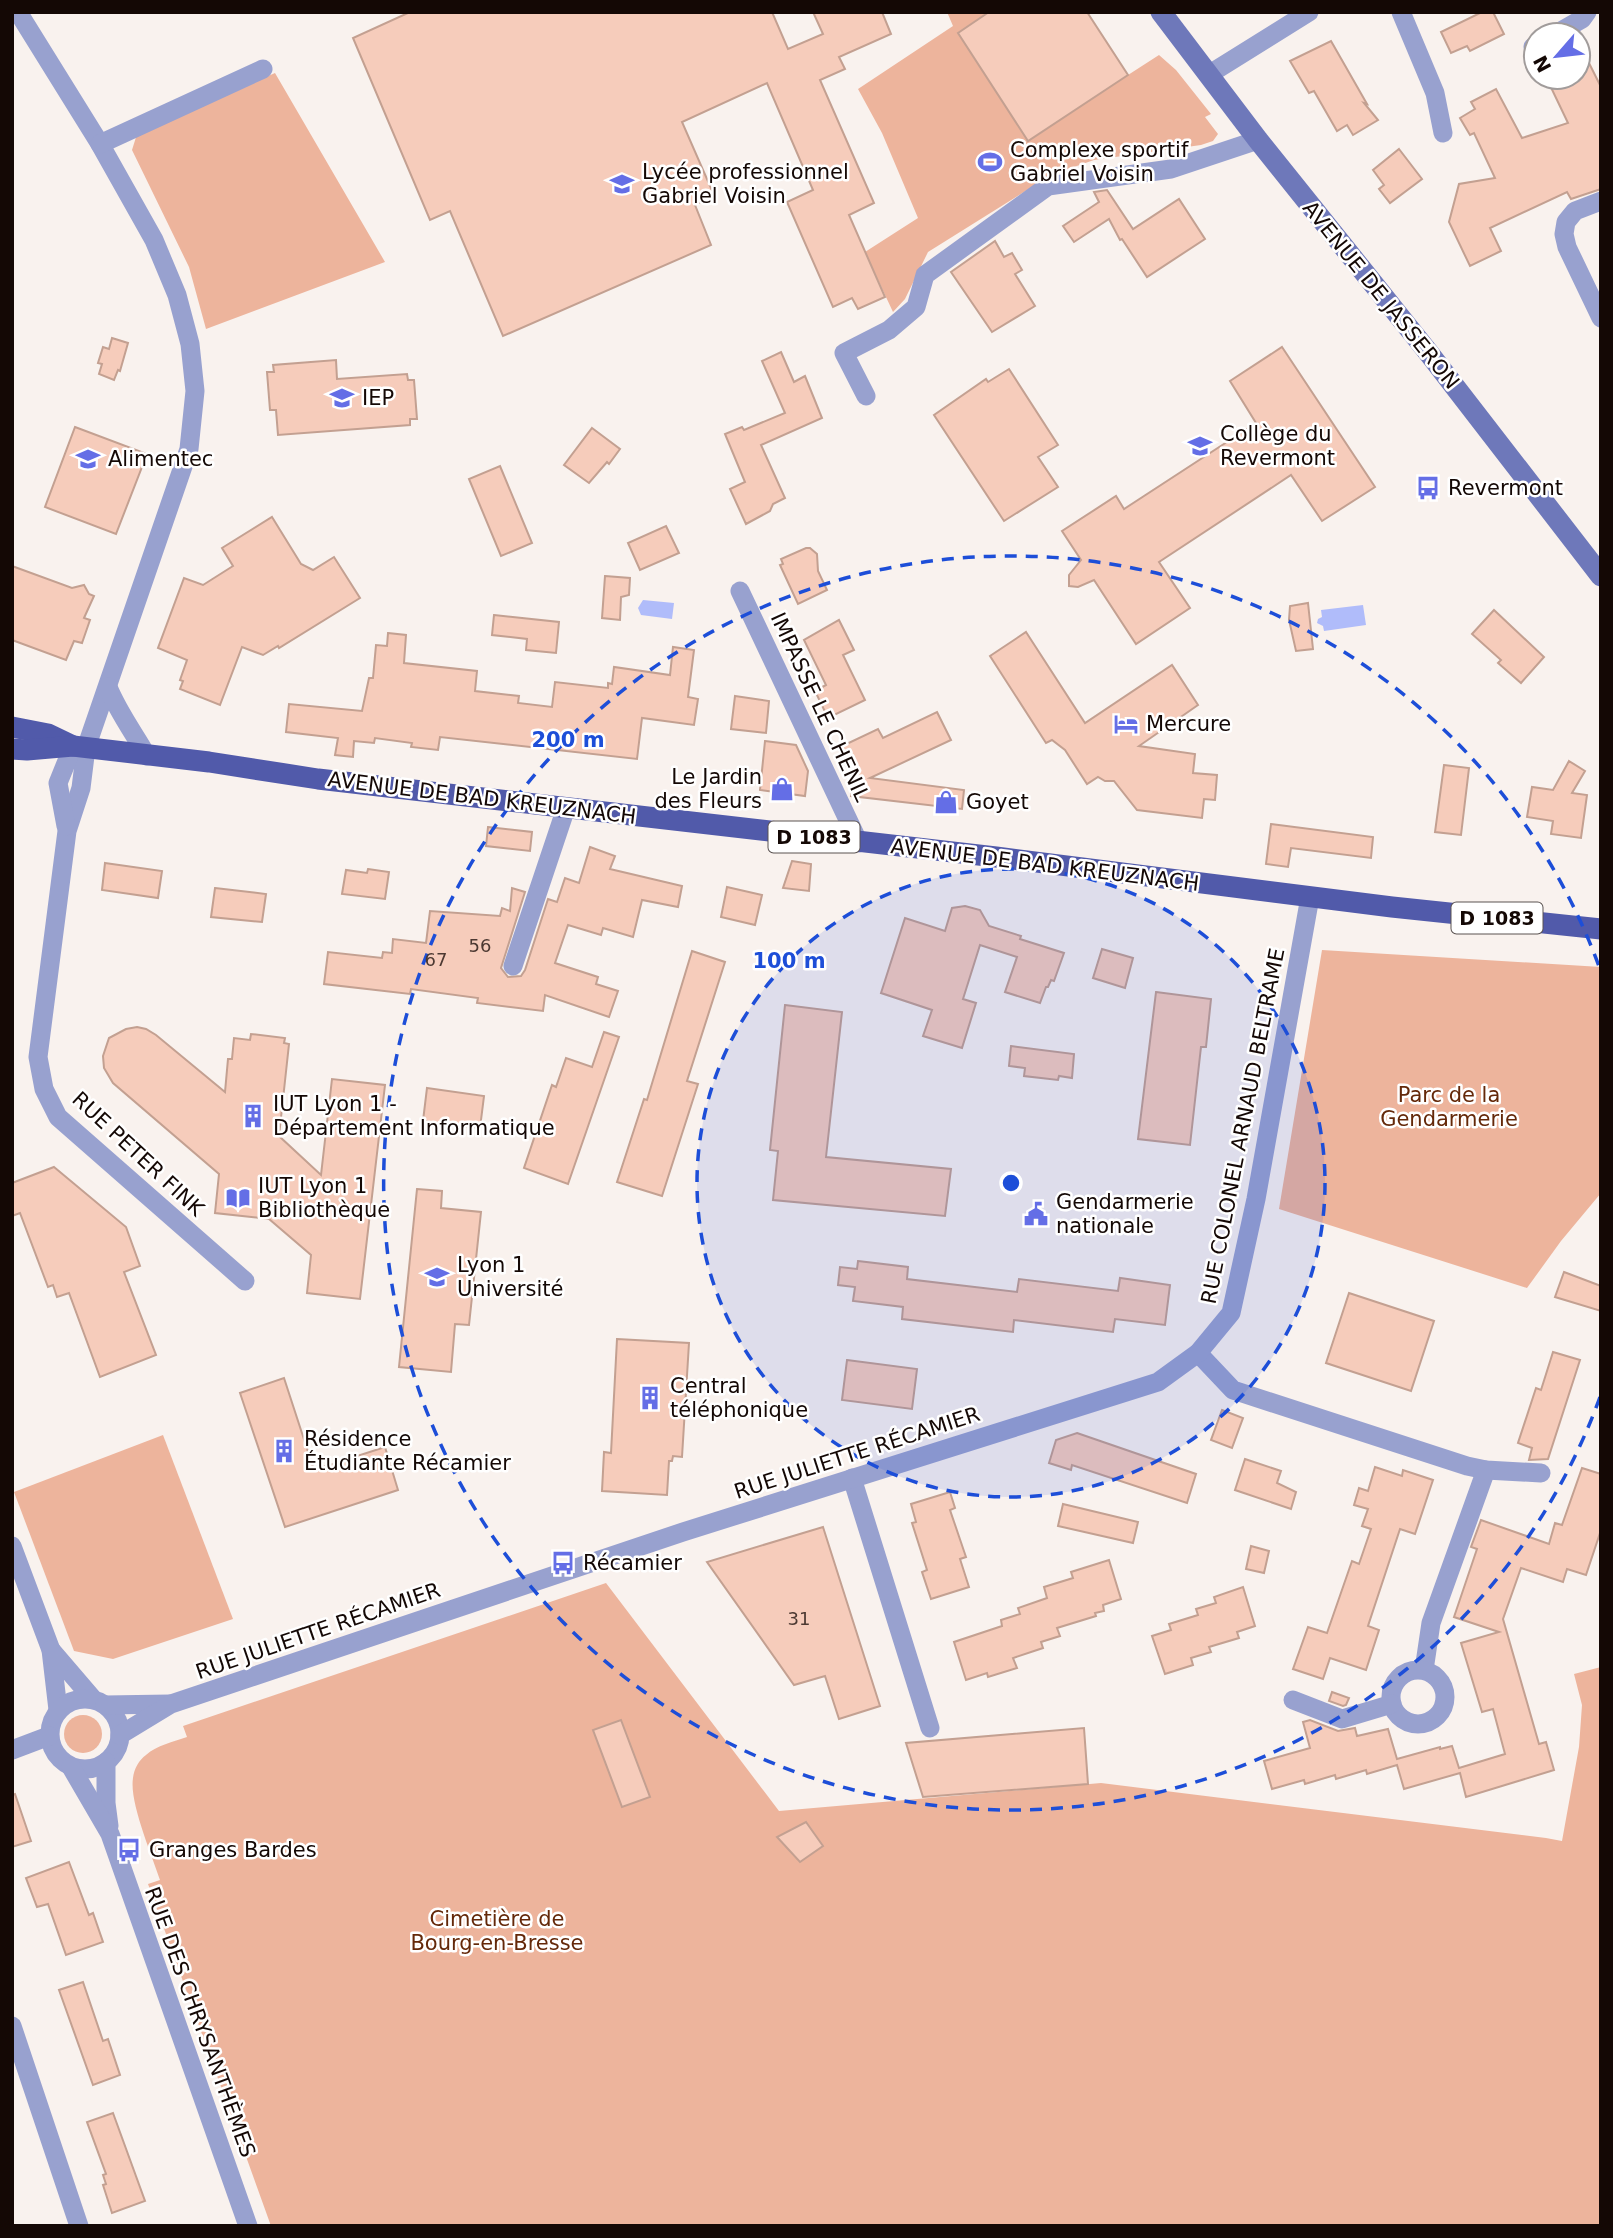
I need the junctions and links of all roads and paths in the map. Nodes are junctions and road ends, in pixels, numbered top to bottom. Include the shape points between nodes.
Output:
1 (18, 12) edge
2 (1161, 12) edge
3 (1310, 12) edge
4 (1401, 12) edge
5 (263, 69) dead end
6 (1208, 75) junction
7 (1443, 133) dead end
8 (1258, 140) junction
9 (100, 145) junction
10 (1601, 201) edge
11 (1601, 318) edge
12 (866, 396) dead end
13 (1601, 576) edge
14 (740, 591) dead end
15 (108, 687) junction
16 (12, 727) edge
17 (80, 747) junction
18 (12, 749) edge
19 (147, 756) junction
20 (566, 808) junction
21 (859, 843) junction
22 (1310, 898) junction
23 (1601, 929) edge
24 (513, 967) dead end
25 (245, 1281) dead end
26 (1198, 1353) junction
27 (1486, 1471) junction
28 (1541, 1473) dead end
29 (852, 1478) junction
30 (12, 1546) edge
31 (51, 1650) junction
32 (1424, 1670) junction
33 (1293, 1700) dead end
34 (99, 1702) junction
35 (1392, 1703) junction
36 (171, 1704) junction
37 (58, 1710) junction
38 (930, 1728) dead end
39 (120, 1735) junction
40 (49, 1736) junction
41 (12, 1750) edge
42 (106, 1762) junction
43 (71, 1766) junction
44 (110, 1834) junction
45 (12, 2026) edge
46 (79, 2226) edge
47 (248, 2226) edge

1 - 9 street, RUE PETER FINK
2 - 6 main road, AVENUE DE JASSERON
3 - 6 street
4 - 7 street via 1435,93
5 - 9 street
6 - 8 main road, AVENUE DE JASSERON
8 - 12 street via 1171,169 1048,186 925,275 916,307 889,331 844,353
8 - 13 main road, AVENUE DE JASSERON
9 - 15 street, RUE PETER FINK via 154,240 177,295 190,344 195,391 189,449
10 - 11 street via 1575,211 1564,234
14 - 21 street, IMPASSE LE CHENIL
15 - 17 street, RUE PETER FINK
15 - 19 street
16 - 17 main road, AVENUE DE BAD KREUZNACH / D 1083
17 - 18 main road, AVENUE DE BAD KREUZNACH / D 1083
17 - 19 main road, AVENUE DE BAD KREUZNACH / D 1083
17 - 25 street, RUE PETER FINK via 58,783 67,831 38,1057 44,1089 58,1117
19 - 20 main road, AVENUE DE BAD KREUZNACH / D 1083
20 - 21 main road, AVENUE DE BAD KREUZNACH / D 1083
20 - 24 street
21 - 22 main road, AVENUE DE BAD KREUZNACH / D 1083
22 - 23 main road, AVENUE DE BAD KREUZNACH / D 1083
22 - 26 street, RUE COLONEL ARNAUD BELTRAME via 1231,1312
26 - 27 street via 1233,1390
26 - 29 street, RUE JULIETTE RÉCAMIER via 1158,1382
27 - 28 street
27 - 32 street via 1431,1623
29 - 36 street, RUE JULIETTE RÉCAMIER
29 - 38 street
30 - 31 street
31 - 34 street
31 - 37 street
32 - 35 street via 1415,1669 1398,1678
32 - 35 street via 1442,1683 1445,1691 1436,1717 1411,1723
33 - 35 street via 1342,1719
34 - 36 street, RUE JULIETTE RÉCAMIER
34 - 37 street via 74,1700
34 - 39 street via 117,1718
36 - 39 street, RUE JULIETTE RÉCAMIER
37 - 40 street
39 - 42 street via 114,1755
40 - 41 street
40 - 43 street via 53,1751
42 - 43 street via 94,1768
42 - 44 street, RUE DES CHRYSANTHÈMES
43 - 44 street, RUE DES CHRYSANTHÈMES
44 - 47 street, RUE DES CHRYSANTHÈMES
45 - 46 street

